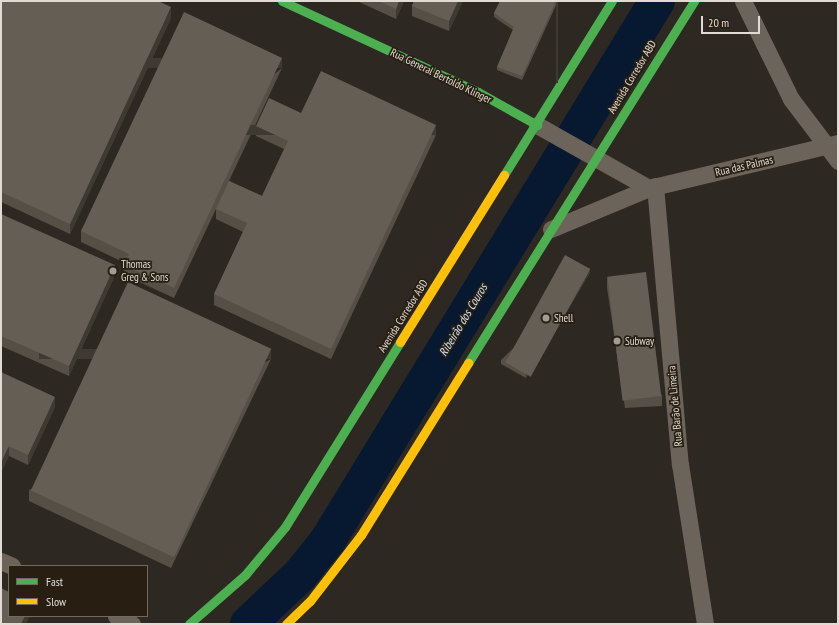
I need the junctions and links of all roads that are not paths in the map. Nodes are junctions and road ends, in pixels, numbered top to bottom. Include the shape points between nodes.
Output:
1 (282, 1) edge
2 (694, 1) edge
3 (743, 1) edge
4 (607, 4) edge
5 (543, 128) junction
6 (833, 144) edge
7 (589, 154) junction
8 (838, 161) edge
9 (652, 187) junction
10 (550, 229) junction
11 (118, 617) edge
12 (132, 624) edge
13 (189, 624) edge
14 (286, 624) edge
15 (706, 624) edge

1 - 5 main road, Rua General Bertoldo Klinger via 478,92
2 - 7 main road, Avenida Corredor ABD
3 - 6 street via 791,98
4 - 5 main road, Avenida Corredor ABD
5 - 7 street, Rua General Bertoldo Klinger
5 - 13 main road, Avenida Corredor ABD via 286,527 244,575
6 - 8 street
6 - 9 street, Rua das Palmas
7 - 9 street
7 - 10 main road, Avenida Corredor ABD
9 - 10 street, Rua das Palmas
9 - 15 street, Rua Barão de Limeira via 680,464
10 - 14 main road, Avenida Corredor ABD via 361,535 310,601
11 - 12 street

